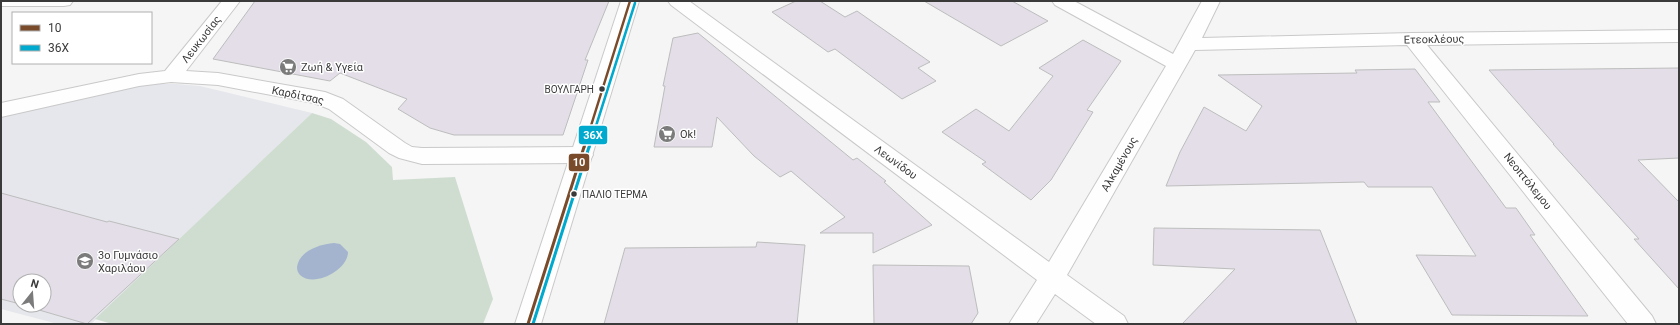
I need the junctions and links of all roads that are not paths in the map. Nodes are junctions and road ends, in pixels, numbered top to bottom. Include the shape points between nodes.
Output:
1 (1, 1) edge
2 (64, 1) edge
3 (231, 1) edge
4 (630, 1) edge
5 (677, 1) edge
6 (1061, 1) edge
7 (1211, 1) edge
8 (1679, 36) edge
9 (1412, 39) junction
10 (1189, 44) junction
11 (1177, 64) junction
12 (171, 76) junction
13 (1, 110) edge
14 (582, 155) junction
15 (1052, 277) junction
16 (528, 324) edge
17 (1022, 324) edge
18 (1115, 324) edge
19 (1643, 324) edge

1 - 2 street
3 - 12 street, Λευκωσίας
4 - 14 street
5 - 15 street, Λεωνίδου
6 - 11 street
7 - 10 street, Αλκαμένους
8 - 9 street, Ετεοκλέους
9 - 10 street, Ετεοκλέους
9 - 19 street, Νεοπτόλεμου
10 - 11 street, Αλκαμένους
11 - 15 street, Αλκαμένους
12 - 13 street, Καρδίτσας via 128,82
12 - 14 street, Καρδίτσας via 218,80 318,97 352,114 397,148 422,156
14 - 16 street
15 - 17 street, Αλκαμένους
15 - 18 street, Λεωνίδου

